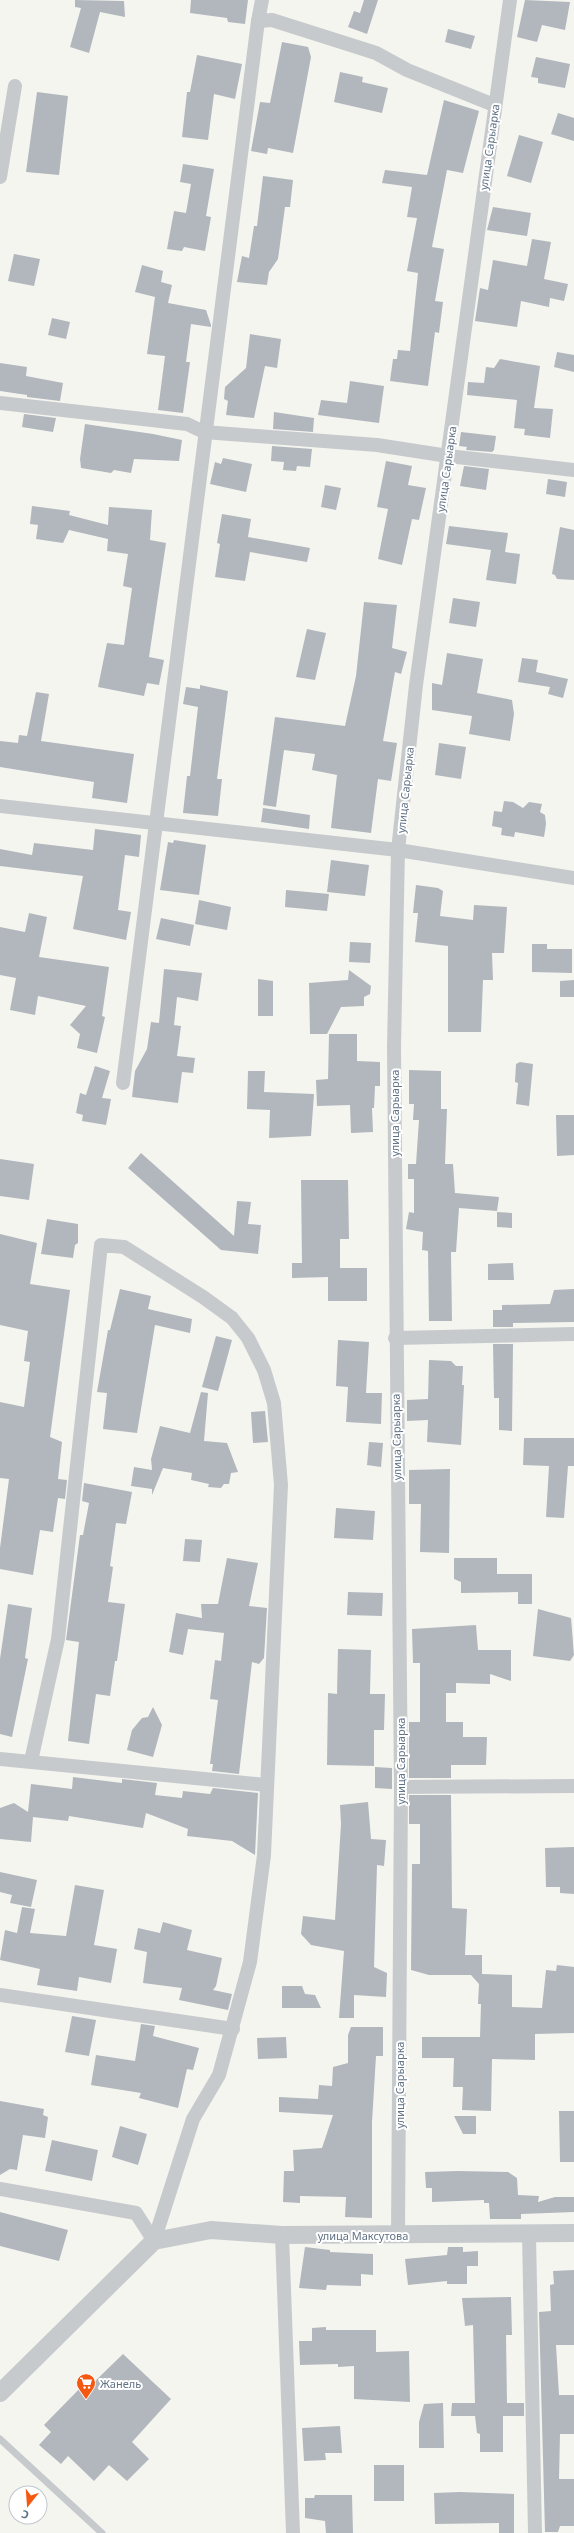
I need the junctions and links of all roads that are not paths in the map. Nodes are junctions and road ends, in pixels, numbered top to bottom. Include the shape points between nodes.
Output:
1 (262, 0) edge
2 (510, 0) edge
3 (258, 21) junction
4 (16, 86) dead end
5 (494, 105) junction
6 (0, 177) edge
7 (0, 403) edge
8 (204, 432) junction
9 (448, 456) junction
10 (574, 470) edge
11 (0, 806) edge
12 (158, 824) junction
13 (398, 850) junction
14 (574, 878) edge
15 (123, 1083) dead end
16 (574, 1334) edge
17 (395, 1338) junction
18 (0, 1759) edge
19 (31, 1761) junction
20 (267, 1785) junction
21 (574, 1786) edge
22 (400, 1787) junction
23 (0, 1995) edge
24 (233, 2029) junction
25 (0, 2189) edge
26 (574, 2233) edge
27 (398, 2234) junction
28 (282, 2235) junction
29 (529, 2235) junction
30 (154, 2241) junction
31 (0, 2393) edge
32 (0, 2439) edge
33 (102, 2533) edge
34 (293, 2533) edge
35 (535, 2533) edge

1 - 3 street
2 - 5 street, улица Сарыарка
3 - 5 street via 272,20 376,53 407,70
3 - 8 street
4 - 6 street
5 - 9 street, улица Сарыарка
7 - 8 street via 187,424
8 - 9 street via 377,445
8 - 12 street
9 - 10 street
9 - 13 street, улица Сарыарка via 416,685
11 - 12 street
12 - 13 street
12 - 15 street
13 - 14 street
13 - 17 street, улица Сарыарка via 394,1046
16 - 17 street
17 - 22 street, улица Сарыарка
18 - 19 street
19 - 20 street
19 - 20 street via 58,1639 101,1245 124,1247 232,1318 248,1338 264,1370 274,1403 281,1485
20 - 24 street via 264,1855 250,1962
21 - 22 street
22 - 27 street, улица Сарыарка
23 - 24 street
24 - 30 street via 219,2075 193,2119
25 - 30 street via 136,2214
26 - 29 street, улица Максутова
27 - 28 street, улица Максутова
27 - 29 street, улица Максутова
28 - 30 street, улица Максутова via 211,2230
28 - 34 street
29 - 35 street
30 - 31 street
32 - 33 lane

